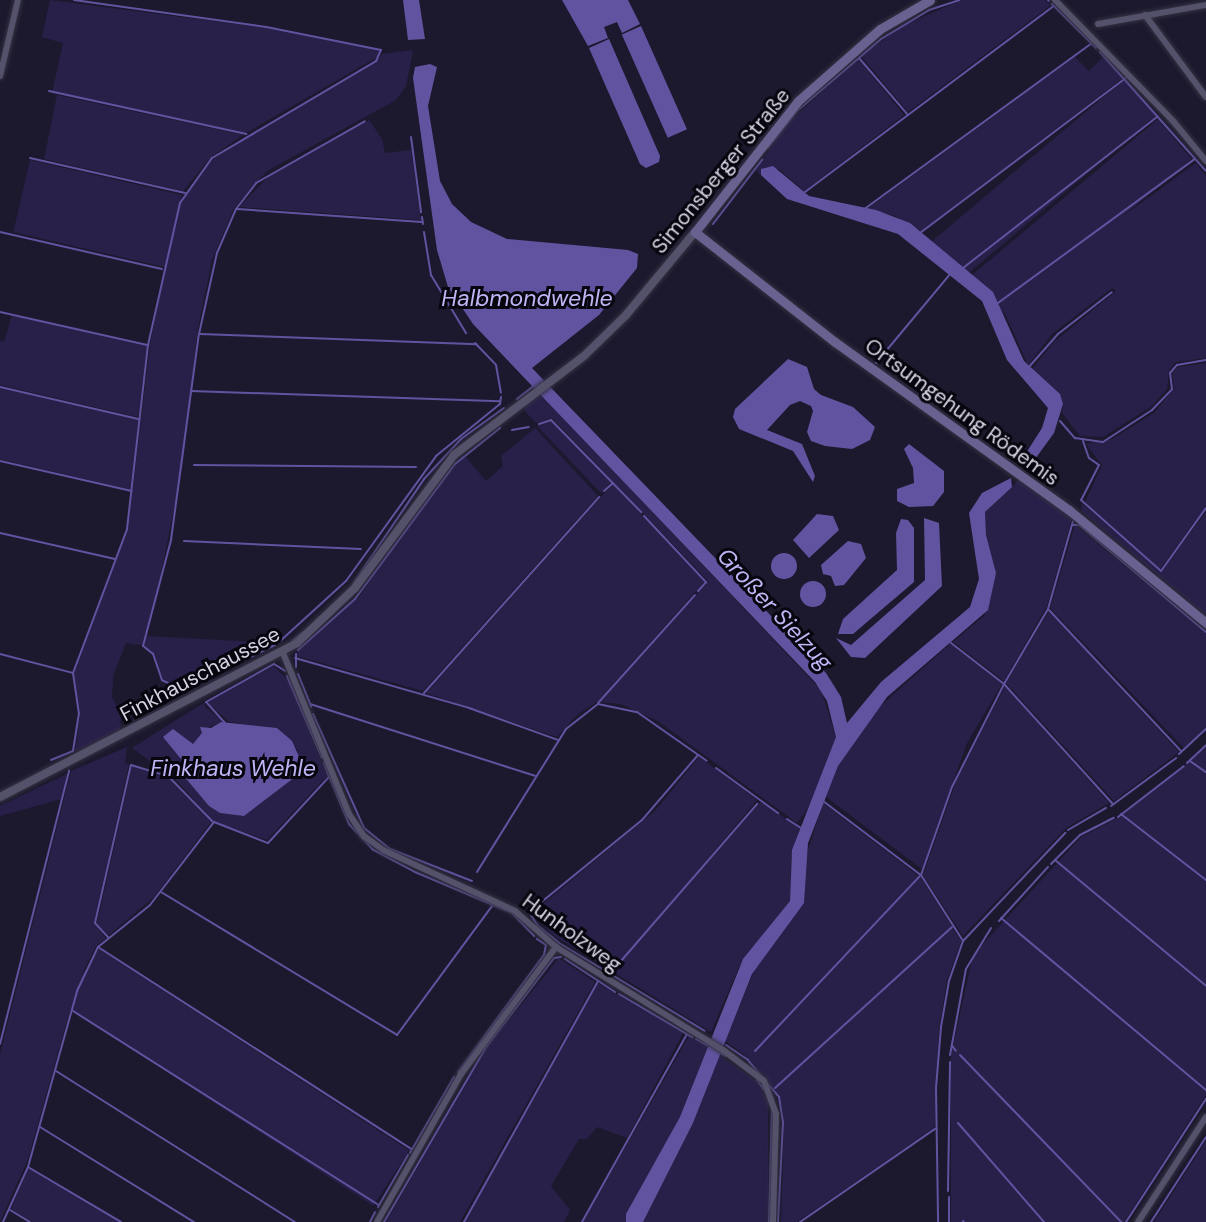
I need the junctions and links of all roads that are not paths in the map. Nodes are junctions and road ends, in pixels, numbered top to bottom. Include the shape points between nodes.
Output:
1 (18, 0) edge
2 (930, 0) edge
3 (1055, 0) edge
4 (1206, 5) edge
5 (1145, 15) junction
6 (1098, 24) dead end
7 (0, 76) edge
8 (1206, 97) edge
9 (1206, 161) edge
10 (695, 232) junction
11 (532, 395) joint
12 (1206, 623) edge
13 (283, 653) junction
14 (0, 797) edge
15 (556, 947) junction
16 (1206, 1117) edge
17 (377, 1222) edge
18 (773, 1222) edge
19 (1138, 1222) edge

1 - 7 street
2 - 10 main road, Simonsberger Straße via 880,29 798,101
3 - 9 street via 1174,121
4 - 5 street
5 - 6 street
5 - 8 street
10 - 11 street, Simonsberger Straße via 626,315
10 - 12 main road, Ortsumgehung Rödemis via 835,342 1079,517
11 - 13 street, Finkhauschaussee via 454,455 355,588
13 - 14 street, Finkhauschaussee
13 - 15 street, Hunholzweg via 349,814 364,836 383,850 515,911
15 - 17 street via 454,1084
15 - 18 street, Hunholzweg via 723,1050 752,1070 771,1094 776,1114
16 - 19 street

